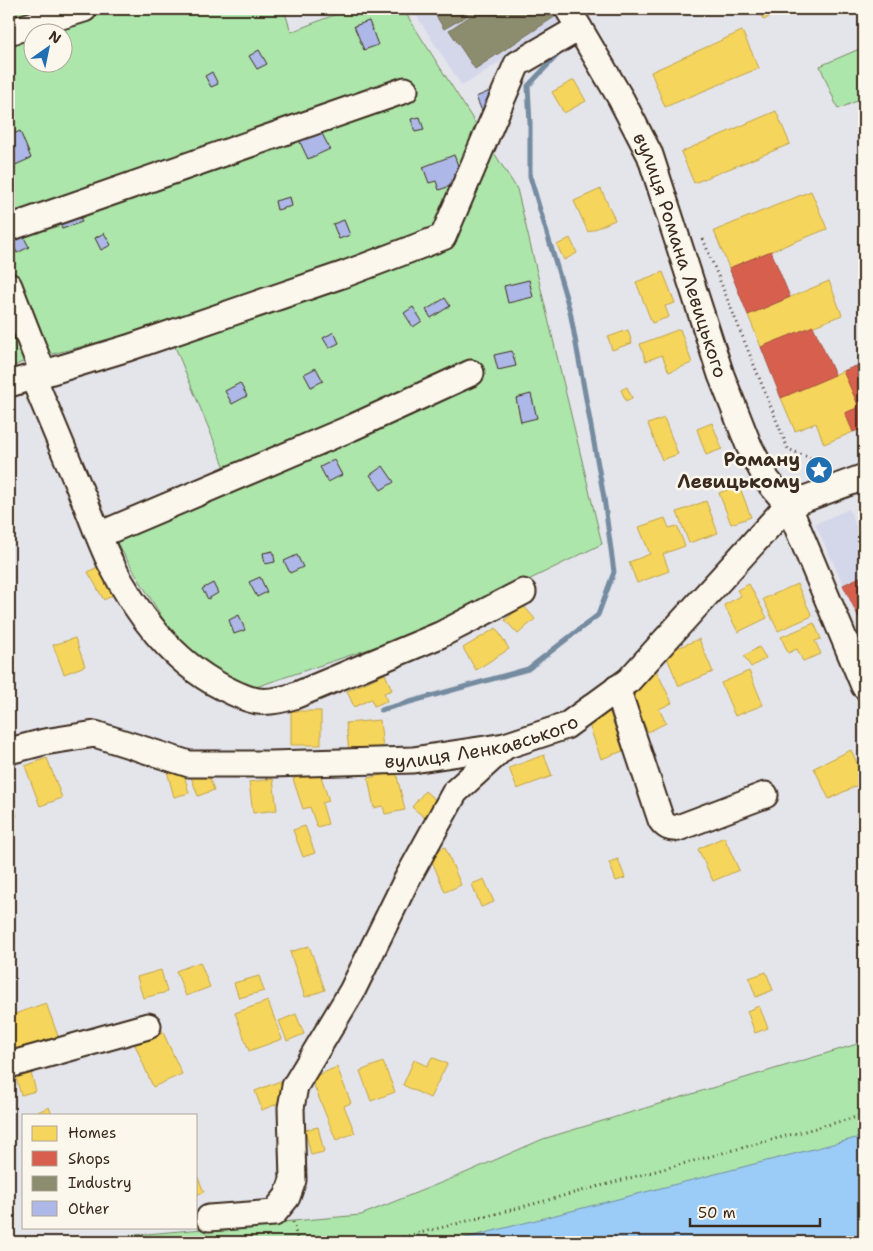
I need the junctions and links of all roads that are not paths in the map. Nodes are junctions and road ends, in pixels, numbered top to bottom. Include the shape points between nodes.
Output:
1 (84, 9) edge
2 (573, 18) edge
3 (9, 32) edge
4 (405, 90) dead end
5 (9, 228) edge
6 (9, 286) edge
7 (471, 373) dead end
8 (38, 375) junction
9 (9, 384) edge
10 (864, 477) edge
11 (788, 505) junction
12 (99, 535) junction
13 (523, 592) dead end
14 (864, 686) edge
15 (617, 688) junction
16 (504, 746) junction
17 (9, 751) edge
18 (765, 795) dead end
19 (148, 1026) dead end
20 (9, 1065) edge
21 (209, 1218) dead end

1 - 3 street
2 - 8 street via 517,64 443,237 346,274
2 - 11 street, вулиця Романа Левицького via 621,98 650,155 720,375 749,446 767,480
4 - 5 street
6 - 8 street
7 - 12 street via 351,428
8 - 9 street
8 - 12 street
10 - 11 street, вулиця Ленкавського
11 - 14 street, вулиця Романа Левицького
11 - 15 street, вулиця Ленкавського via 629,680
12 - 13 street via 110,562 143,616 174,652 212,682 258,702 279,701 335,680 440,635
15 - 16 street, вулиця Ленкавського via 566,726
15 - 18 street via 665,826 678,828
16 - 17 street, вулиця Ленкавського via 413,760 189,764 95,734
16 - 21 street via 455,792 406,881 352,991 295,1086 291,1108 293,1180 287,1197 274,1213
19 - 20 street

